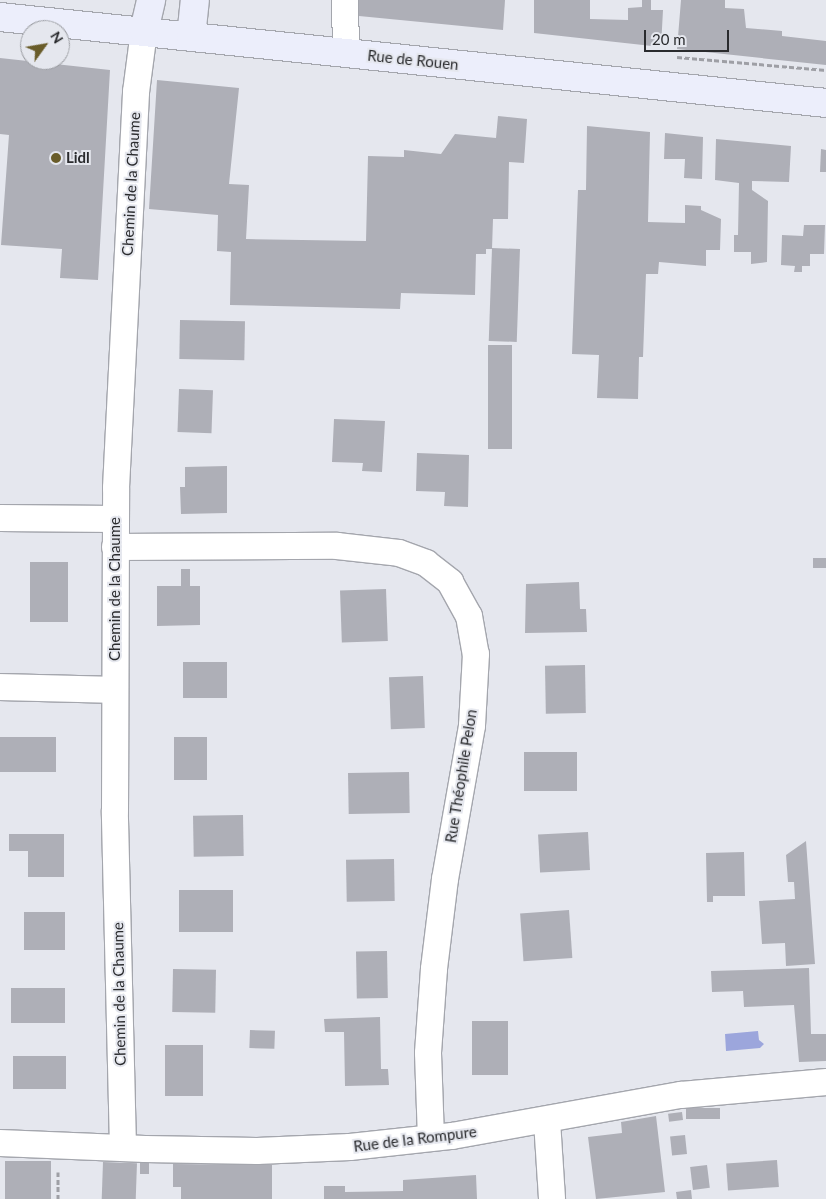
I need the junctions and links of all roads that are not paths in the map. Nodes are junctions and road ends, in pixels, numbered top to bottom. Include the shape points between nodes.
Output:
1 (151, 0) edge
2 (194, 0) edge
3 (345, 0) edge
4 (0, 17) edge
5 (144, 32) junction
6 (190, 37) junction
7 (346, 54) junction
8 (826, 103) edge
9 (0, 518) edge
10 (115, 519) junction
11 (115, 547) junction
12 (0, 687) edge
13 (116, 690) junction
14 (826, 1082) edge
15 (547, 1120) junction
16 (432, 1138) junction
17 (0, 1143) edge
18 (123, 1148) junction
19 (552, 1199) edge

1 - 5 main road
2 - 6 main road
3 - 7 street
4 - 5 main road, Rue de Rouen
5 - 6 main road, Rue de Rouen
5 - 10 street, Chemin de la Chaume via 136,92
6 - 7 main road, Rue de Rouen
7 - 8 main road, Rue de Rouen
9 - 10 street
10 - 11 street, Chemin de la Chaume
11 - 13 street, Chemin de la Chaume
11 - 16 street, Rue Théophile Pelon via 338,546 399,553 426,563 450,582 469,616 476,654 472,726 444,879 434,969 428,1053
12 - 13 street via 101,693
13 - 18 street, Chemin de la Chaume
14 - 15 street, Rue de la Rompure via 681,1095
15 - 16 street, Rue de la Rompure
15 - 19 street
16 - 18 street, Rue de la Rompure via 350,1147 258,1151
17 - 18 street, Rue de la Rompure

